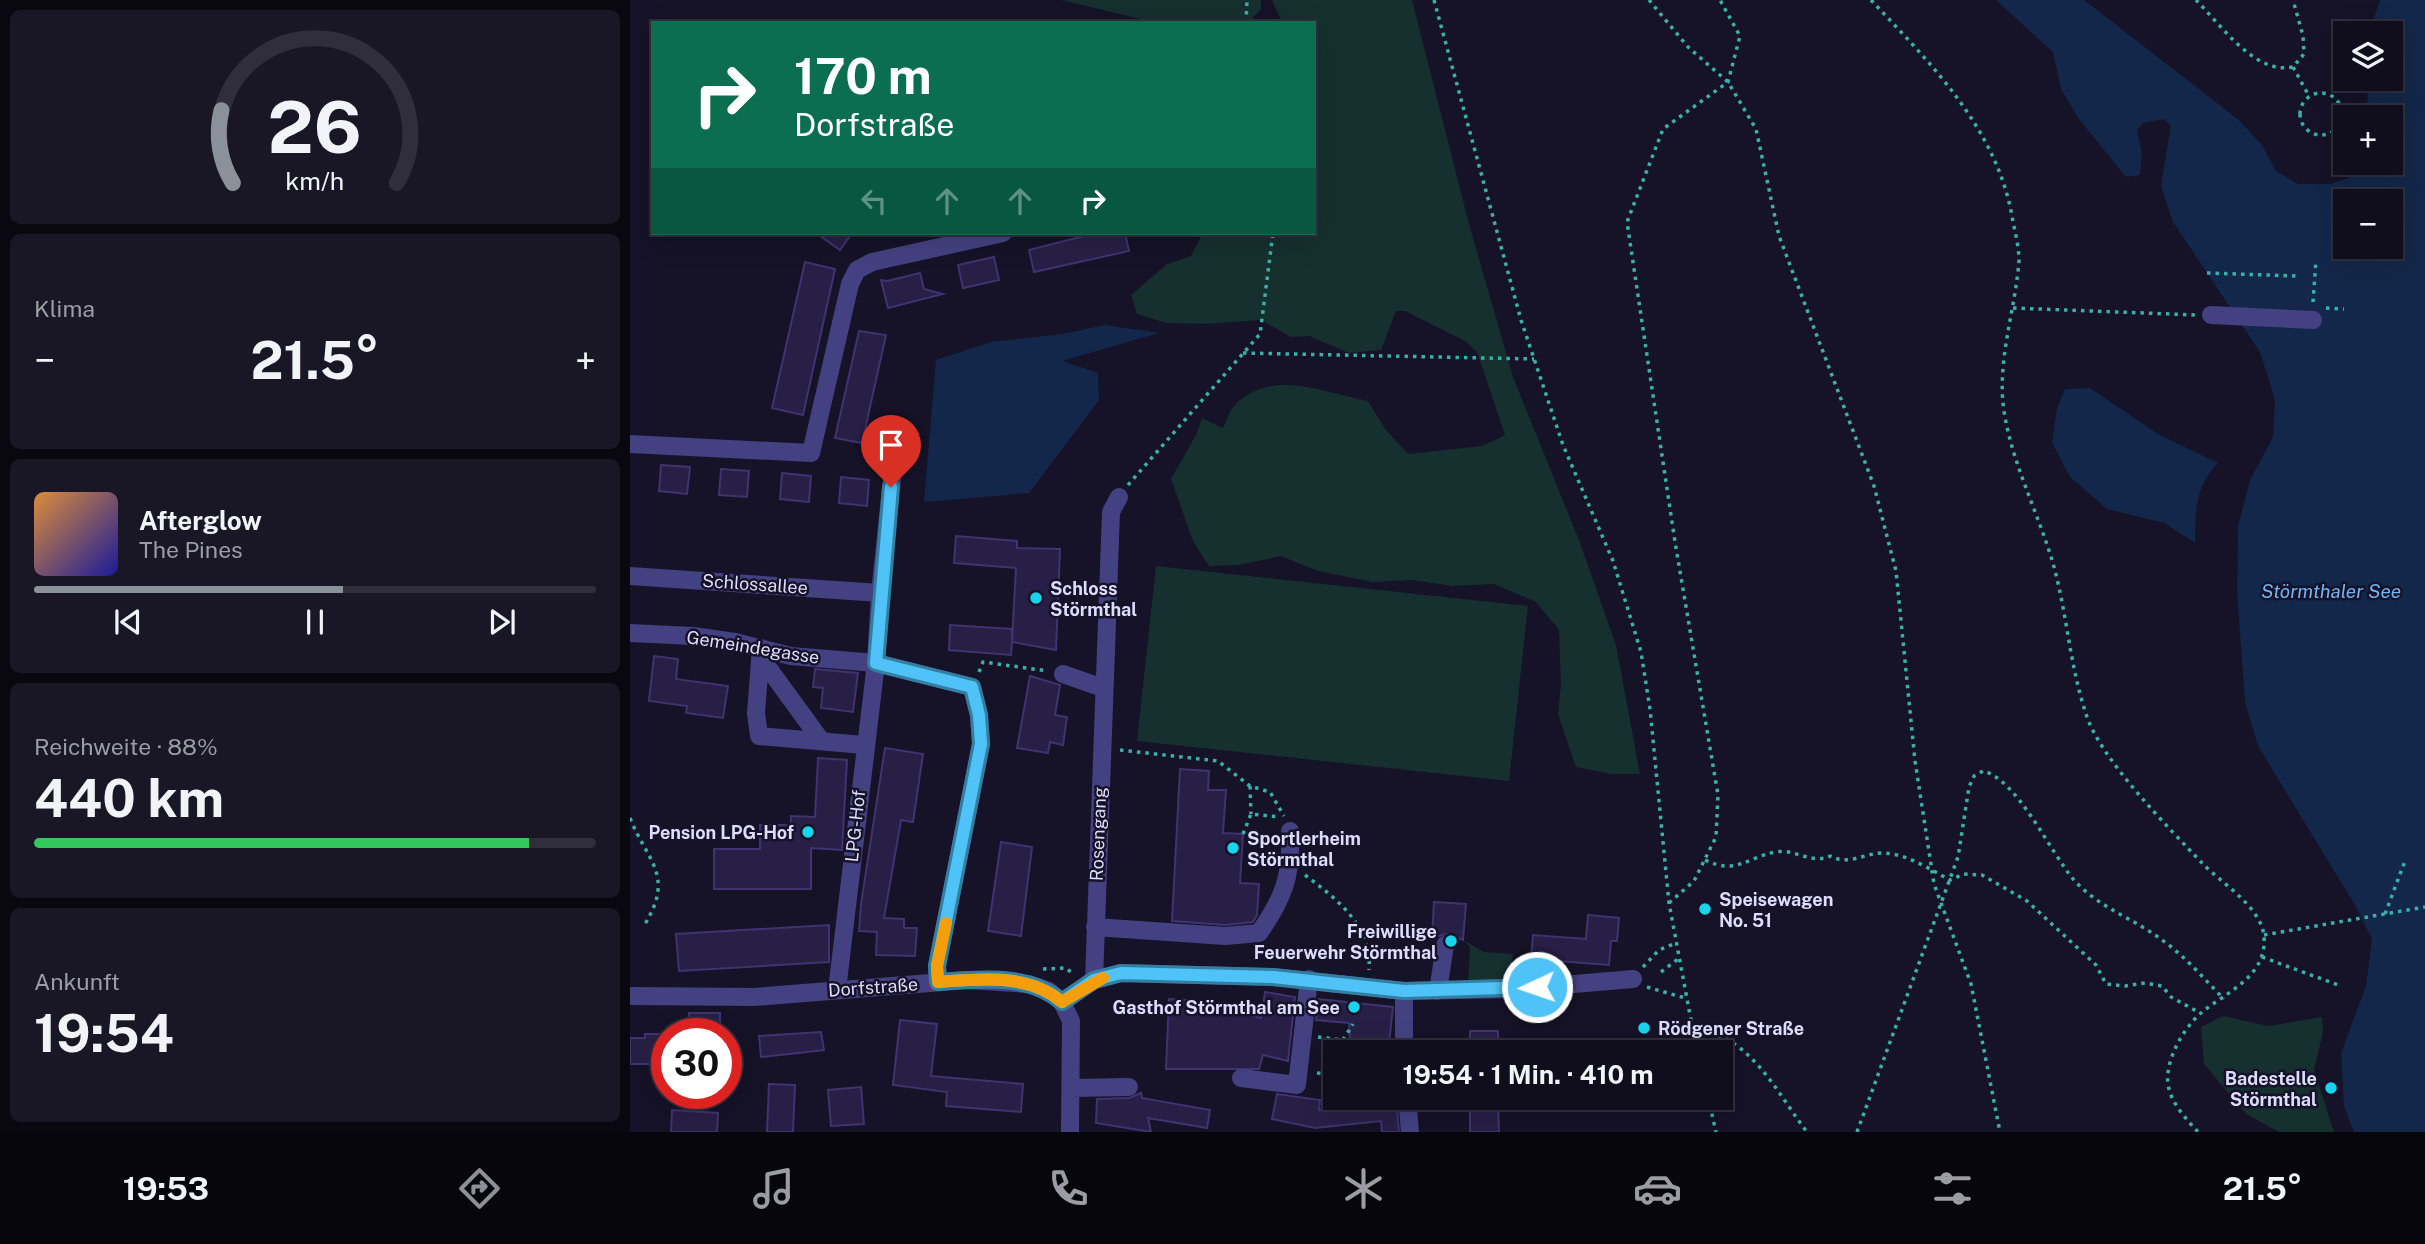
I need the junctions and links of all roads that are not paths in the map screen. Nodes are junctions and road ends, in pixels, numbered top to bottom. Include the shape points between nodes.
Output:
1 (994, 235) edge
2 (2313, 314) road end
3 (2211, 315) road end
4 (630, 444) edge
5 (894, 460) dead end
6 (1119, 496) road end
7 (630, 576) edge
8 (880, 593) junction
9 (630, 633) edge
10 (761, 653) junction
11 (876, 663) junction
12 (1063, 674) road end
13 (1104, 688) junction
14 (820, 739) junction
15 (864, 745) junction
16 (1288, 824) road end
17 (1094, 927) junction
18 (1445, 945) dead end
19 (1309, 979) junction
20 (1633, 979) road end
21 (1094, 980) junction
22 (938, 982) junction
23 (837, 990) junction
24 (1404, 991) junction
25 (1438, 991) junction
26 (630, 996) edge
27 (1062, 1002) junction
28 (1404, 1040) edge
29 (1241, 1078) dead end
30 (1129, 1087) dead end
31 (1071, 1088) junction
32 (1408, 1110) edge
33 (1070, 1132) edge
34 (1410, 1132) edge

1 - 4 street via 872,262 858,270 850,284 811,453
2 - 3 street
5 - 8 street, LPG-Hof
6 - 13 street, Rosengang via 1111,512
7 - 8 street, Schlossallee
8 - 11 street, LPG-Hof
9 - 10 street, Gemeindegasse via 693,636
10 - 11 street, Gemeindegasse
10 - 14 street
10 - 14 street via 756,713 759,736
11 - 15 street, LPG-Hof
11 - 22 street via 972,687 979,715 981,744 937,966
12 - 13 street
13 - 17 street, Rosengang
14 - 15 street
15 - 23 street, LPG-Hof
16 - 17 street via 1289,869 1280,904 1259,933 1225,936
17 - 21 street, Rosengang
18 - 25 street
19 - 21 street via 1121,973
19 - 24 street
19 - 29 street via 1297,1085
20 - 25 street
21 - 27 street
22 - 23 street, Dorfstraße
22 - 27 street, Dorfstraße via 1029,984
23 - 26 street, Dorfstraße via 754,997
24 - 25 street
24 - 28 street
27 - 31 street via 1070,1021
30 - 31 street
31 - 33 street
32 - 34 street

